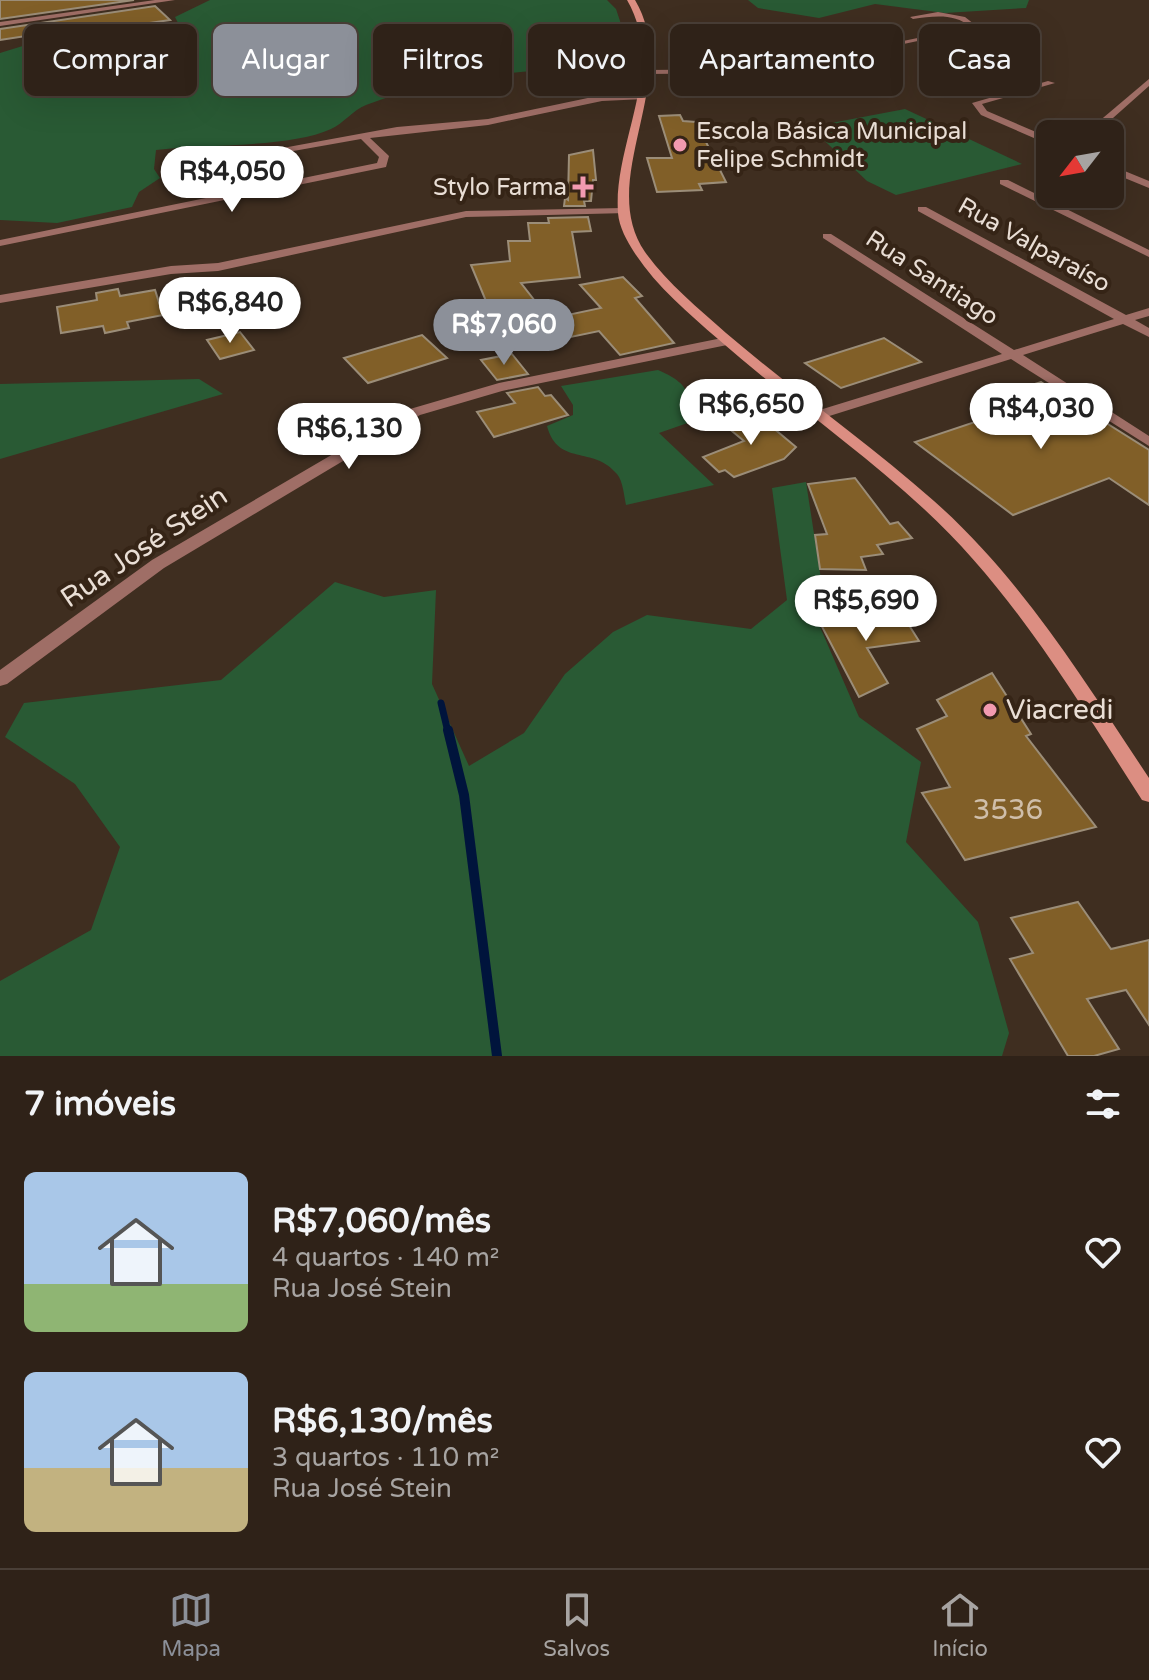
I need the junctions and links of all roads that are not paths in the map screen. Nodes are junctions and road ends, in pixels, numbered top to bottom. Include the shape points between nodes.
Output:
1 (171, 0) edge
2 (631, 0) edge
3 (913, 17) dead end
4 (0, 24) edge
5 (645, 24) edge
6 (654, 72) edge
7 (1149, 82) edge
8 (1051, 83) dead end
9 (642, 97) joint
10 (1105, 120) edge
11 (363, 136) junction
12 (1036, 136) edge
13 (179, 170) dead end
14 (1149, 170) edge
15 (1124, 174) edge
16 (1128, 176) junction
17 (1004, 182) dead end
18 (1149, 185) edge
19 (922, 209) dead end
20 (623, 211) junction
21 (827, 236) dead end
22 (0, 243) edge
23 (1149, 254) edge
24 (0, 299) edge
25 (1149, 312) edge
26 (1126, 320) junction
27 (1149, 333) edge
28 (727, 341) junction
29 (1012, 356) junction
30 (818, 415) junction
31 (1149, 442) edge
32 (2, 678) edge
33 (1149, 794) edge

1 - 4 street
2 - 5 main road
3 - 6 lane via 954,16 976,28 767,71
7 - 10 street
8 - 12 street via 976,103 984,113
9 - 11 street via 602,98 488,122
9 - 20 main road
11 - 13 street
11 - 22 street via 384,156 382,165
14 - 16 street
15 - 16 street
16 - 18 street
17 - 23 street
19 - 26 street, Rua Valparaíso
20 - 24 street via 466,214 218,267
20 - 28 main road via 627,229 652,269
21 - 29 street, Rua Santiago
25 - 26 street
26 - 27 street, Rua Valparaíso
26 - 29 street
28 - 30 main road
28 - 32 street, Rua José Stein via 499,387 415,412 158,564
29 - 30 street
29 - 31 street, Rua Santiago
30 - 33 main road via 928,504 1018,599

